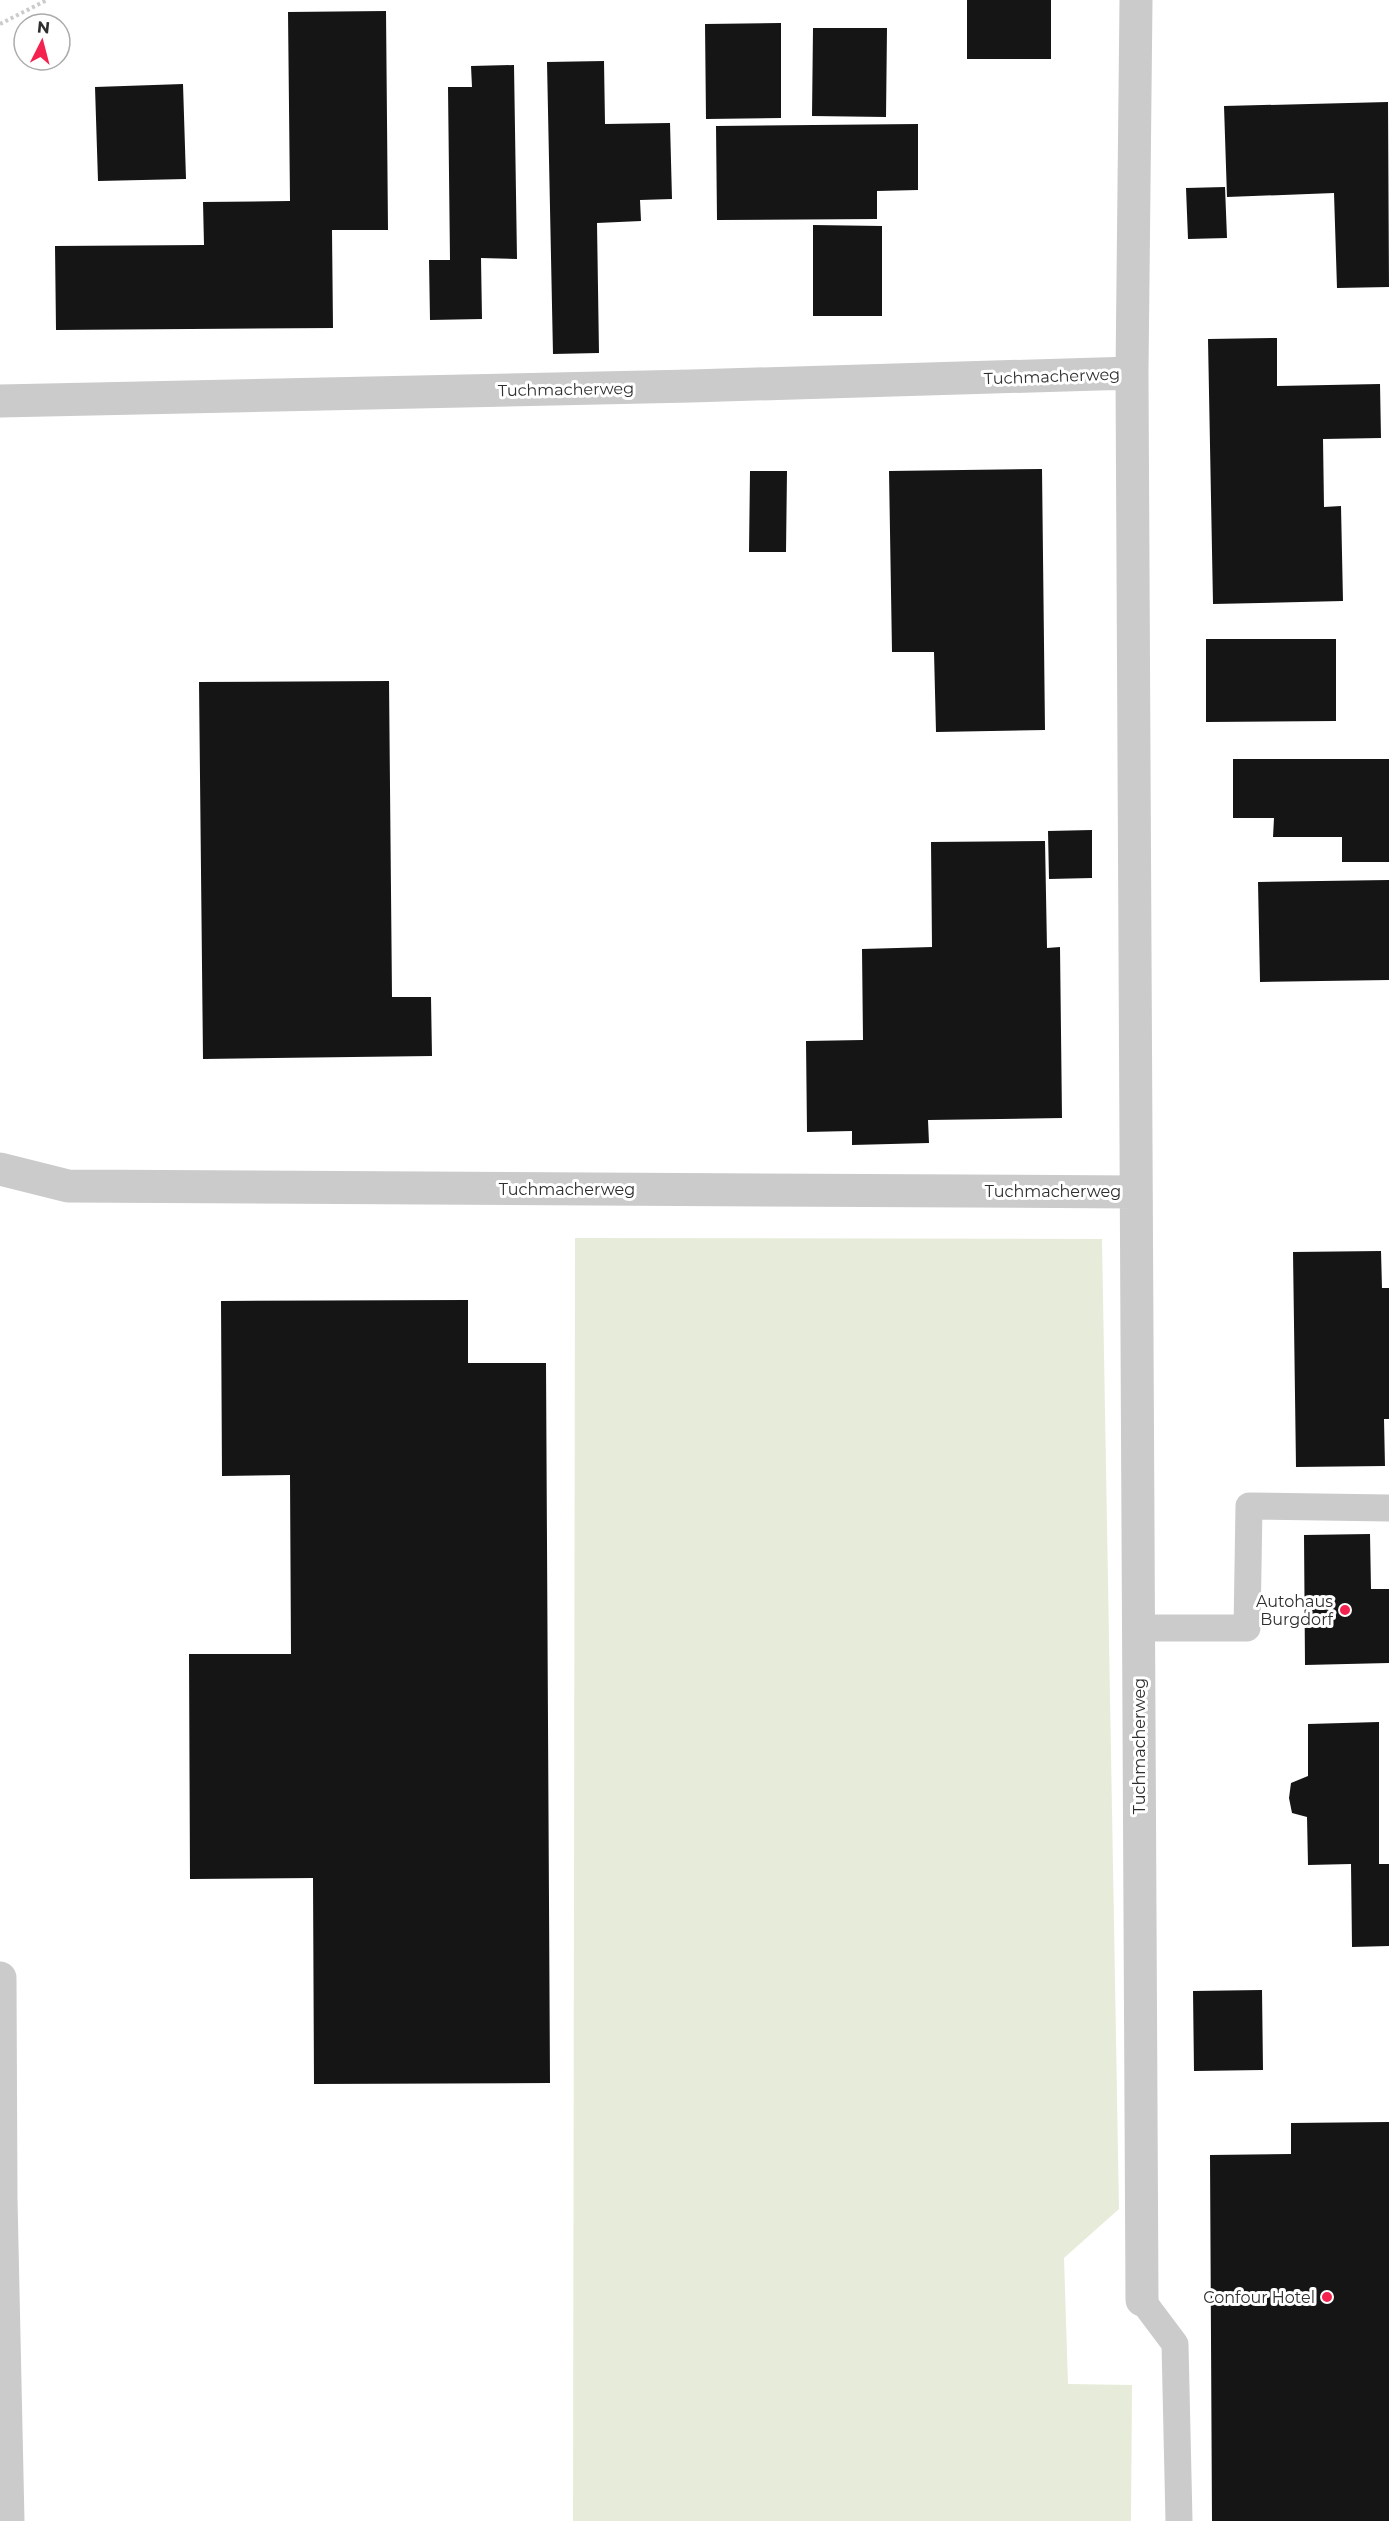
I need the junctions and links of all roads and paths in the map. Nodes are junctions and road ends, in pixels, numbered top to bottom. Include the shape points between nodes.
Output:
1 (46, 0) edge
2 (1136, 0) edge
3 (0, 24) edge
4 (1132, 374) junction
5 (0, 401) edge
6 (0, 1169) edge
7 (1136, 1191) junction
8 (1389, 1508) edge
9 (1139, 1628) junction
10 (0, 1978) edge
11 (0, 2198) edge
12 (1142, 2300) joint
13 (8, 2521) edge
14 (1179, 2521) edge

1 - 3 path
2 - 4 street, Tuchmacherweg
4 - 5 street, Tuchmacherweg
4 - 7 street, Tuchmacherweg
6 - 7 street, Tuchmacherweg via 68,1186
7 - 9 street, Tuchmacherweg
8 - 9 lane via 1249,1506 1247,1628
9 - 12 street, Tuchmacherweg
10 - 11 street
11 - 13 street
12 - 14 lane via 1175,2344

